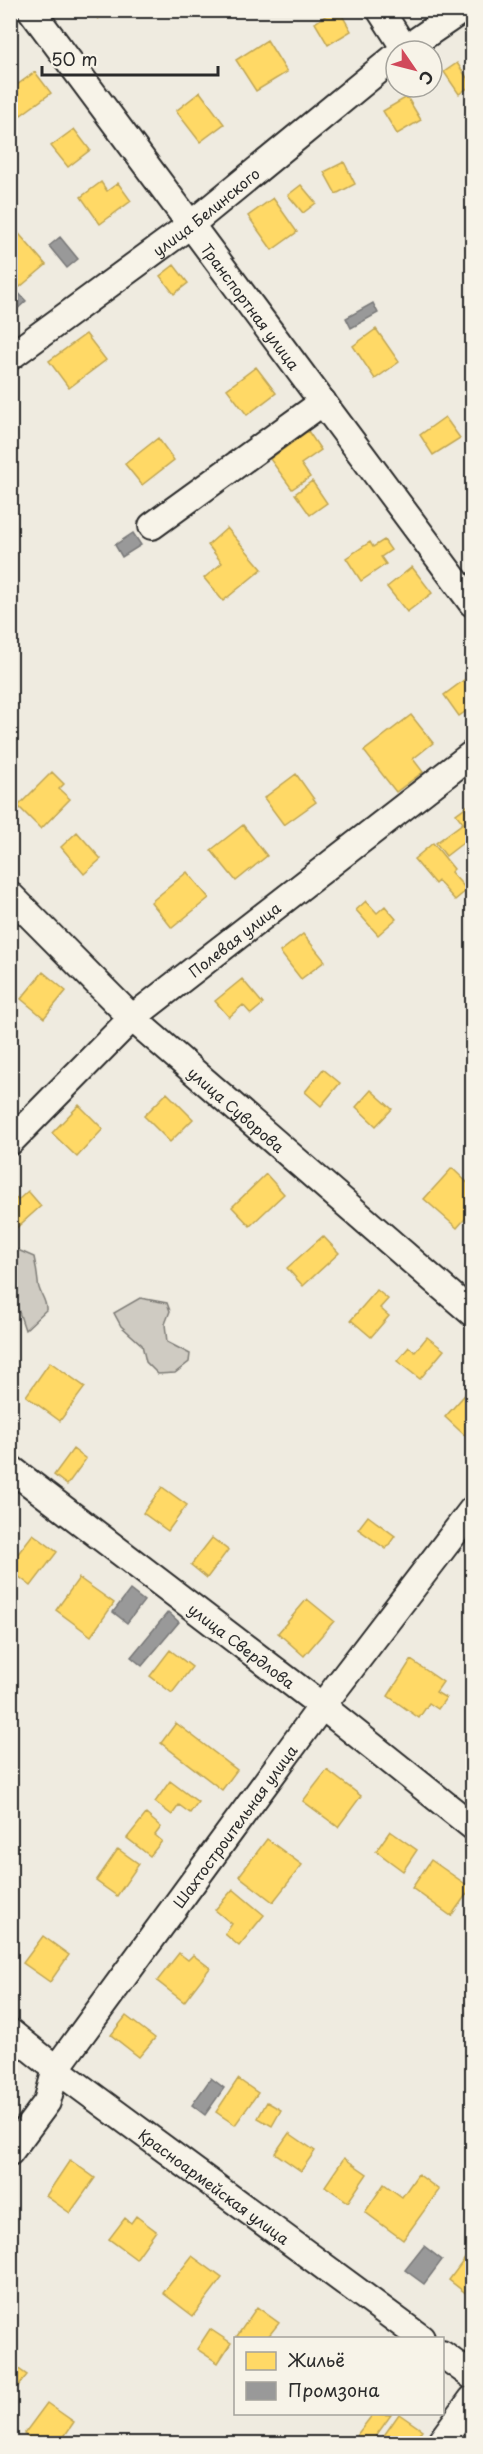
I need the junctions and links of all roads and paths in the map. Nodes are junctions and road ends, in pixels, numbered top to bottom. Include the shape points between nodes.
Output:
1 (31, 10) edge
2 (381, 10) edge
3 (462, 10) edge
4 (395, 39) edge
5 (420, 39) edge
6 (384, 66) edge
7 (190, 225) junction
8 (10, 357) edge
9 (323, 402) junction
10 (152, 526) dead end
11 (472, 603) edge
12 (472, 754) edge
13 (10, 895) edge
14 (132, 1018) junction
15 (10, 1142) edge
16 (472, 1313) edge
17 (10, 1468) edge
18 (472, 1510) edge
19 (321, 1706) junction
20 (472, 1826) edge
21 (10, 2032) edge
22 (56, 2069) junction
23 (10, 2152) edge
24 (420, 2337) edge
25 (444, 2355) edge
26 (472, 2376) edge
27 (472, 2399) edge
28 (439, 2444) edge

1 - 7 street, Транспортная улица
2 - 4 street
3 - 5 street, улица Белинского
6 - 7 street, улица Белинского
7 - 8 street, улица Белинского
7 - 9 street, Транспортная улица
9 - 10 street
9 - 11 street, Транспортная улица
12 - 14 street, Полевая улица
13 - 14 street, улица Суворова
14 - 15 street, Полевая улица
14 - 16 street, улица Суворова
17 - 19 street, улица Свердлова
18 - 19 street, Шахтостроительная улица
19 - 20 street, улица Свердлова
19 - 22 street, Шахтостроительная улица
21 - 22 street, Красноармейская улица
22 - 23 street, Шахтостроительная улица via 47,2102
22 - 24 street, Красноармейская улица
25 - 26 street
27 - 28 street

